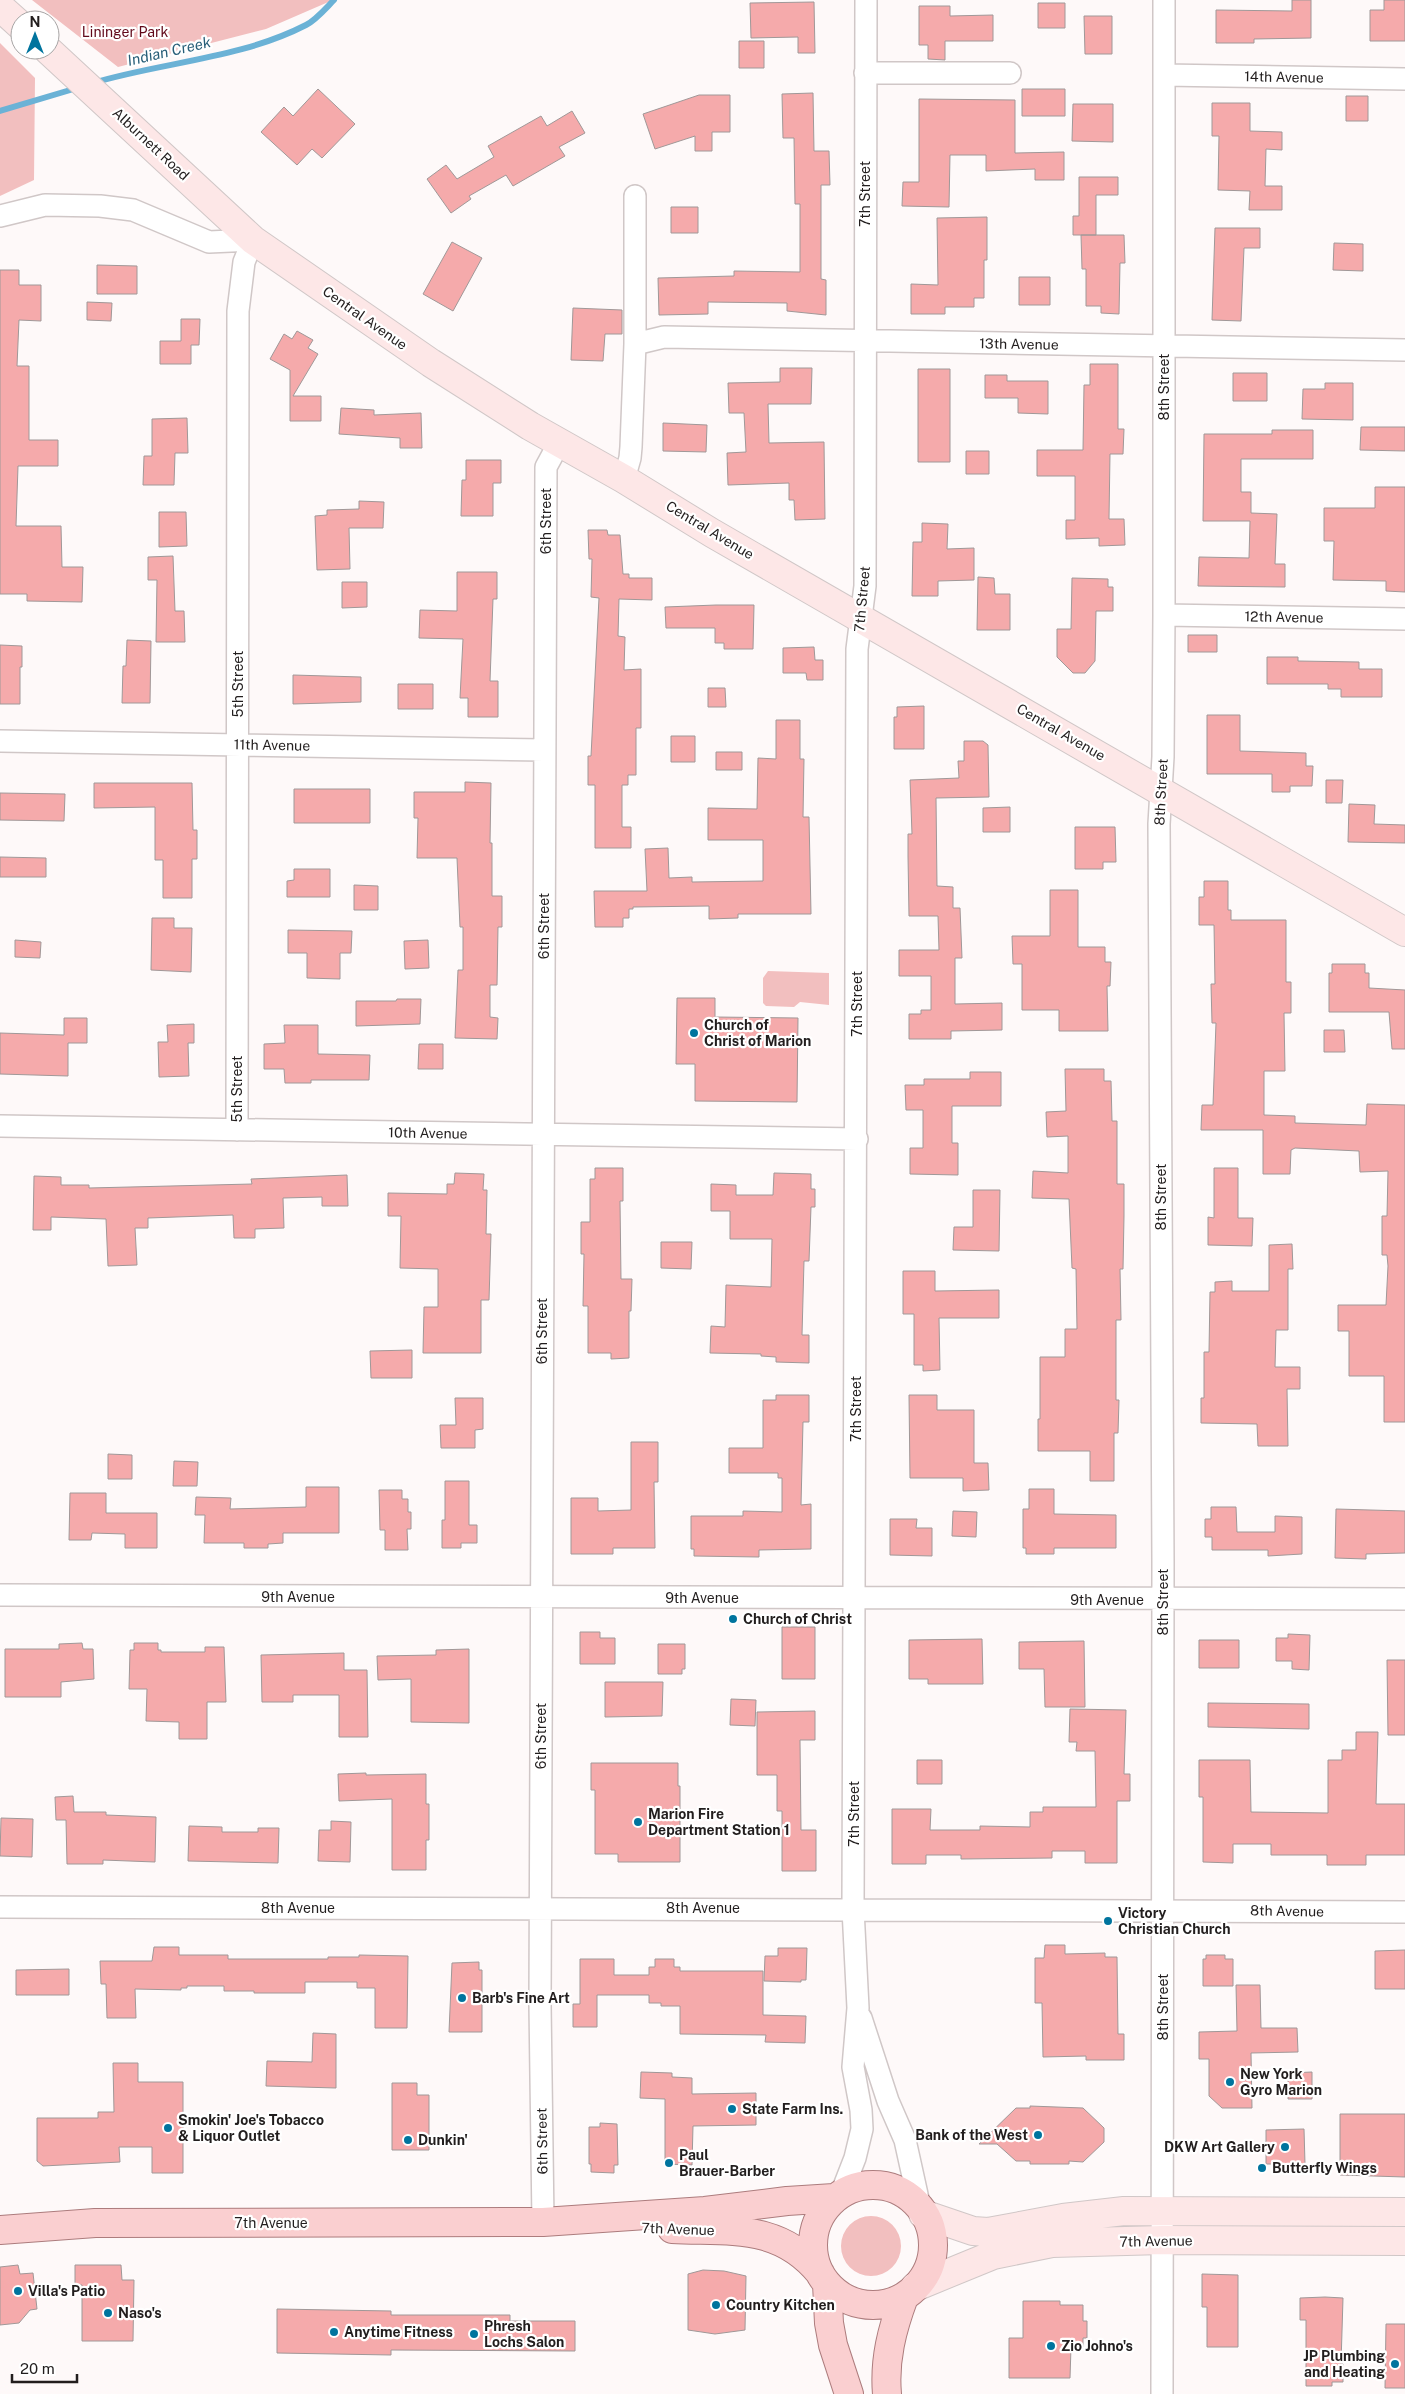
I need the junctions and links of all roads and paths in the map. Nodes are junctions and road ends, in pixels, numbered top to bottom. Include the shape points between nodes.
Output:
1 (866, 0) edge
2 (1164, 0) edge
3 (59, 60) edge
4 (865, 73) junction
5 (1010, 73) dead end
6 (1164, 75) junction
7 (1405, 79) edge
8 (635, 196) dead end
9 (0, 216) edge
10 (253, 240) junction
11 (865, 341) junction
12 (635, 344) junction
13 (1164, 346) junction
14 (1405, 350) edge
15 (559, 443) junction
16 (624, 479) junction
17 (1164, 615) junction
18 (862, 617) junction
19 (1405, 619) edge
20 (0, 742) edge
21 (238, 744) junction
22 (544, 750) junction
23 (1161, 790) junction
24 (1405, 932) edge
25 (0, 1126) edge
26 (237, 1130) junction
27 (542, 1136) junction
28 (857, 1139) junction
29 (0, 1595) edge
30 (541, 1598) junction
31 (856, 1599) junction
32 (1164, 1600) junction
33 (1405, 1600) edge
34 (0, 1907) edge
35 (540, 1908) junction
36 (853, 1909) junction
37 (1163, 1909) junction
38 (1405, 1912) edge
39 (858, 2008) junction
40 (837, 2196) junction
41 (922, 2211) junction
42 (1163, 2211) junction
43 (1405, 2212) edge
44 (714, 2221) junction
45 (543, 2222) junction
46 (0, 2230) edge
47 (1163, 2240) junction
48 (1405, 2241) edge
49 (826, 2288) junction
50 (909, 2292) junction
51 (850, 2394) edge
52 (888, 2394) edge
53 (1162, 2394) edge

1 - 4 street, 7th Street
2 - 6 street, 8th Street
3 - 10 street, Alburnett Road
4 - 5 street
4 - 11 street, 7th Street
6 - 7 street, 14th Avenue
6 - 13 street, 8th Street
8 - 12 street
9 - 10 street via 45,205 100,206 133,210 209,242
10 - 15 street, Central Avenue via 423,358
10 - 21 street, 5th Street via 244,262 238,311
11 - 12 street, 13th Avenue via 664,337
11 - 13 street, 13th Avenue
11 - 18 street, 7th Street via 865,586
12 - 16 street via 630,458
13 - 14 street, 13th Avenue
13 - 17 street, 8th Street
15 - 16 street, Central Avenue
15 - 22 street, 6th Street via 546,467
16 - 18 street, Central Avenue via 712,533
17 - 19 street, 12th Avenue
17 - 23 street, 8th Street
18 - 23 street, Central Avenue
18 - 28 street, 7th Street via 857,649
20 - 21 street, 11th Avenue
21 - 22 street, 11th Avenue
21 - 26 street, 5th Street
22 - 27 street, 6th Street
23 - 24 street, Central Avenue
23 - 32 street, 8th Street
25 - 26 street, 10th Avenue
26 - 27 street, 10th Avenue
27 - 28 street, 10th Avenue
27 - 30 street, 6th Street
28 - 31 street, 7th Street
29 - 30 street, 9th Avenue
30 - 31 street, 9th Avenue
30 - 35 street, 6th Street
31 - 32 street, 9th Avenue
31 - 36 street, 7th Street
32 - 33 street, 9th Avenue
32 - 37 street, 8th Street
34 - 35 street, 8th Avenue
35 - 36 street, 8th Avenue
35 - 45 street, 6th Street
36 - 37 street, 8th Avenue
36 - 39 street, 7th Street
37 - 38 street, 8th Avenue
37 - 42 street, 8th Street
39 - 40 street, 7th Street via 853,2067 862,2129 855,2158
39 - 41 street, 7th Street via 882,2084 905,2140
40 - 41 main road via 853,2188 879,2186 905,2194
40 - 44 main road via 787,2201
40 - 49 main road via 822,2212 813,2236 815,2262
41 - 42 street via 973,2231 988,2232 1063,2218 1124,2211
41 - 50 main road via 931,2234 932,2251 928,2268
42 - 43 street
42 - 47 street, 8th Street
44 - 45 main road, 7th Avenue
44 - 49 main road via 785,2260
45 - 46 main road, 7th Avenue via 95,2223
47 - 48 street, 7th Avenue
47 - 50 street, 7th Avenue via 1052,2243 1024,2247 993,2255
47 - 53 street, 8th Street
49 - 50 main road via 854,2302 869,2304 884,2303
49 - 51 main road via 833,2345
50 - 52 main road via 893,2326 889,2344

